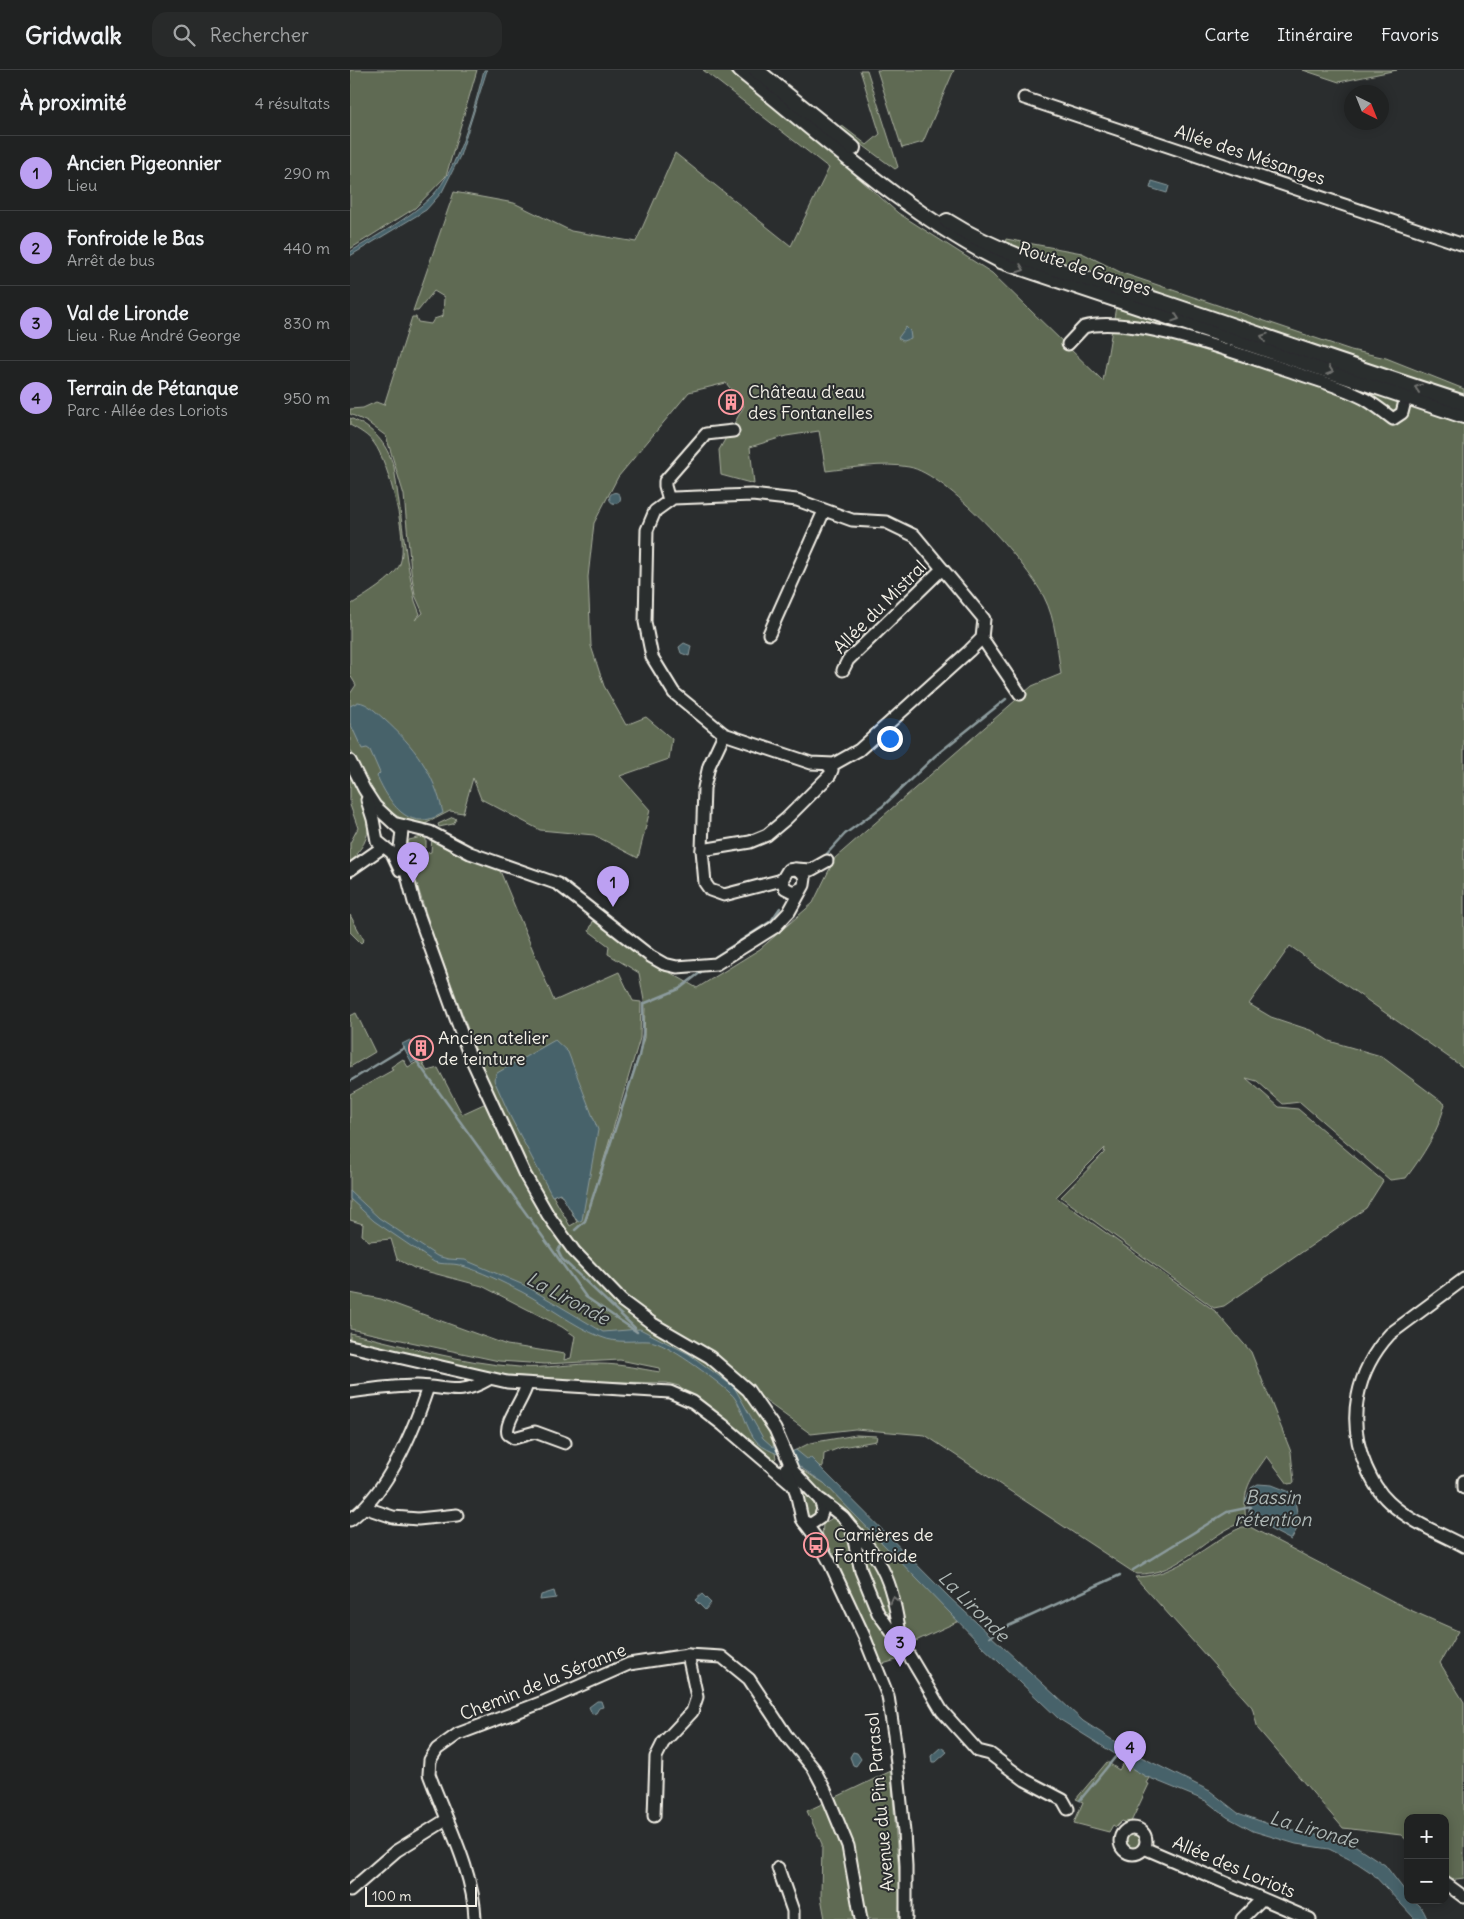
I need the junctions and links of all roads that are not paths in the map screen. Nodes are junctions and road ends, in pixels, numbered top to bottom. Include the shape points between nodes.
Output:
1 (740, 70) edge
2 (756, 70) edge
3 (1024, 98) dead end
4 (1464, 245) edge
5 (1068, 344) dead end
6 (1406, 397) junction
7 (1464, 404) edge
8 (1464, 416) edge
9 (733, 431) dead end
10 (669, 500) junction
11 (824, 511) junction
12 (942, 569) junction
13 (769, 634) dead end
14 (982, 638) junction
15 (843, 670) dead end
16 (1020, 694) dead end
17 (724, 734) junction
18 (350, 761) edge
19 (828, 765) junction
20 (364, 789) junction
21 (396, 823) junction
22 (420, 830) junction
23 (375, 834) junction
24 (401, 840) junction
25 (384, 848) junction
26 (702, 850) junction
27 (350, 868) edge
28 (795, 869) junction
29 (783, 883) junction
30 (803, 886) junction
31 (414, 902) junction
32 (784, 917) junction
33 (1464, 1279) edge
34 (350, 1346) edge
35 (459, 1371) junction
36 (489, 1378) junction
37 (527, 1384) junction
38 (428, 1387) junction
39 (452, 1390) junction
40 (350, 1392) edge
41 (565, 1443) dead end
42 (767, 1465) junction
43 (786, 1465) junction
44 (1464, 1481) edge
45 (796, 1482) junction
46 (1464, 1488) edge
47 (811, 1490) junction
48 (820, 1500) junction
49 (797, 1502) junction
50 (366, 1508) junction
51 (836, 1512) junction
52 (457, 1515) dead end
53 (822, 1515) junction
54 (350, 1520) edge
55 (804, 1522) junction
56 (851, 1527) junction
57 (1464, 1546) edge
58 (822, 1547) junction
59 (902, 1648) junction
60 (688, 1655) junction
61 (1068, 1809) dead end
62 (654, 1816) dead end
63 (446, 1820) junction
64 (1144, 1848) dead end
65 (778, 1868) dead end
66 (1449, 1886) edge
67 (350, 1891) edge
68 (1464, 1897) edge
69 (1262, 1899) junction
70 (475, 1919) edge
71 (793, 1919) edge
72 (861, 1919) edge
73 (906, 1919) edge
74 (1242, 1919) edge
75 (1310, 1919) edge

1 -> 6 main road, Route de Ganges via 917,212 963,242 1001,261
7 -> 2 main road, Route de Ganges via 1158,300 1037,264 975,237 932,211
3 - 4 street, Allée des Mésanges
5 - 6 street via 1079,330 1090,325 1131,328 1194,340 1329,384 1365,399 1393,419 1402,413
6 - 8 main road, Route de Ganges
9 - 10 street via 706,434 665,481
10 - 11 street via 695,496 776,496 798,500
10 - 17 street via 654,511 647,530 644,622 648,646 674,693
11 - 12 street via 852,520 894,525 915,536
11 - 13 street
12 - 14 street via 981,614 984,624
12 - 15 street, Allée du Mistral via 848,660
14 - 16 street
14 - 19 street via 859,750
17 - 19 street via 811,763
17 - 26 street via 709,766 704,788
18 - 20 street
19 - 26 street via 832,770 830,775 777,828 750,842
20 - 21 street via 379,810
20 - 23 street
21 - 22 street
21 - 23 street via 382,823
21 - 24 street via 402,831
22 - 24 street
22 - 32 street via 470,853 558,884 650,956 670,966 716,964 769,932
23 - 25 street
23 - 27 street
24 - 25 street via 394,847
24 - 31 street via 402,857
25 - 27 street
25 - 31 street via 396,860
26 - 29 street via 705,883 719,895 769,882
28 - 29 street via 786,872
28 - 30 street via 804,874
28 - 30 street via 811,870 827,861
29 - 30 street via 793,892
29 - 32 street via 788,904
30 - 32 street
31 - 43 street via 467,1049 490,1102 524,1175 560,1233 622,1301 653,1324 710,1357 738,1379 770,1421
33 - 57 street via 1382,1343 1366,1367 1355,1414 1361,1454 1382,1495 1399,1510
34 - 35 street
35 - 36 street
35 - 39 street
36 - 37 street
36 - 39 street via 470,1390
37 - 41 street via 508,1424 508,1434 516,1438 535,1432
37 - 42 street via 670,1392 692,1402 723,1425
38 - 39 street
38 - 40 street
38 - 50 street via 406,1445
42 - 43 street
42 - 45 street
43 - 45 street
44 - 46 street
45 - 47 street
45 - 49 street
47 - 48 street
47 - 49 street via 801,1492
48 - 51 street
48 - 53 street
49 - 55 street
50 - 52 street via 393,1517 418,1519
50 - 54 street
51 - 53 street
51 - 56 street
53 - 55 street via 814,1523
53 - 58 street, Avenue du Pin Parasol
55 - 58 street, Avenue du Pin Parasol
56 - 59 street via 861,1571 876,1607
59 -> 56 street via 898,1616 887,1577 875,1553
58 - 73 street, Avenue du Pin Parasol via 888,1696 904,1832
59 - 61 street via 942,1711 964,1738 978,1751 990,1754 1025,1780 1063,1800
60 - 62 street via 697,1697 692,1712 663,1743 656,1756
60 - 63 street, Chemin de la Séranne via 628,1664 544,1702 458,1734 446,1742 437,1749 429,1766
60 - 72 street, Chemin de la Séranne via 722,1657 743,1673 814,1769 832,1802 848,1846
63 - 67 street via 396,1852
63 - 70 street, Chemin de la Séranne via 469,1882
64 - 69 street, Allée des Loriots
65 - 71 street
66 - 68 street
69 - 74 street
69 - 75 street, Allée des Loriots

